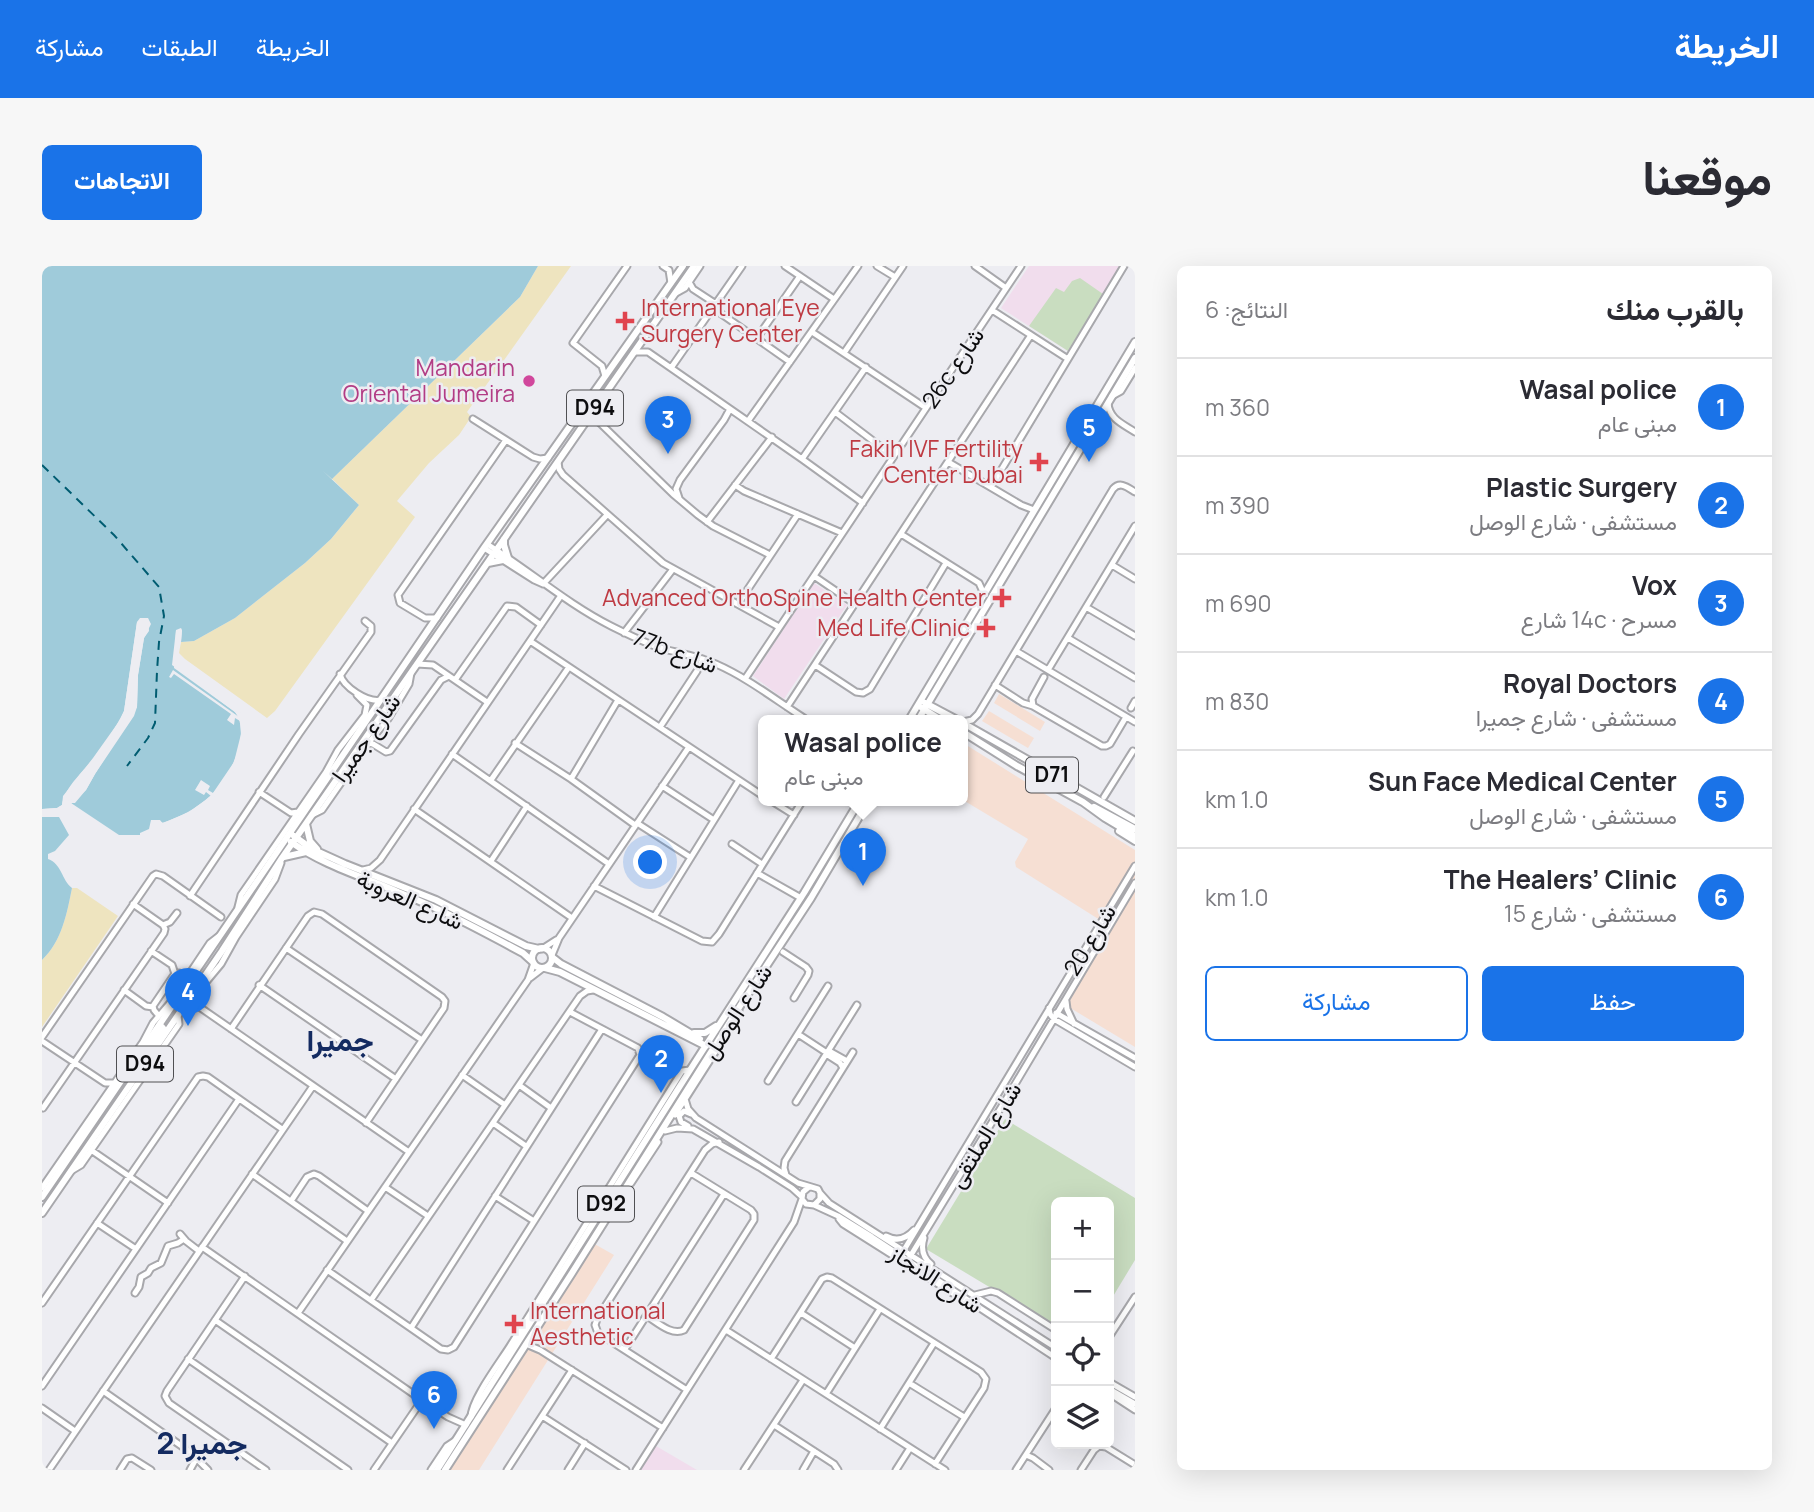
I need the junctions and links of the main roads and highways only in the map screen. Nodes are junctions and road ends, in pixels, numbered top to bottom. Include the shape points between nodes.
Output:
1 (694, 266) edge
2 (682, 267) edge
3 (1135, 342) edge
4 (1135, 358) edge
5 (1109, 394) junction
6 (1101, 414) junction
7 (1034, 510) junction
8 (504, 539) junction
9 (486, 564) junction
10 (1004, 575) junction
11 (937, 687) junction
12 (923, 705) junction
13 (914, 715) edge
14 (920, 715) edge
15 (936, 715) edge
16 (947, 715) edge
17 (952, 715) edge
18 (968, 726) edge
19 (968, 735) edge
20 (1083, 802) junction
21 (856, 806) edge
22 (865, 806) edge
23 (849, 817) junction
24 (1105, 818) junction
25 (1135, 821) edge
26 (306, 824) junction
27 (1135, 829) edge
28 (1135, 836) edge
29 (291, 838) junction
30 (1135, 841) edge
31 (306, 852) junction
32 (321, 853) junction
33 (282, 858) junction
34 (815, 891) junction
35 (801, 898) junction
36 (541, 949) junction
37 (552, 956) junction
38 (534, 962) junction
39 (544, 968) junction
40 (762, 971) junction
41 (720, 1023) junction
42 (160, 1025) junction
43 (670, 1028) junction
44 (690, 1033) junction
45 (710, 1046) junction
46 (146, 1063) junction
47 (691, 1068) junction
48 (42, 1197) edge
49 (42, 1213) edge
50 (588, 1248) junction
51 (589, 1260) dead end
52 (544, 1303) junction
53 (526, 1344) junction
54 (466, 1425) junction
55 (450, 1462) junction
56 (437, 1470) edge
57 (445, 1470) edge

1 - 8 main road, شارع جميرا / D94
2 - 29 main road, شارع جميرا / D94 via 356,731
3 - 5 main road
4 - 5 main road
5 - 6 main road
5 - 6 main road
5 - 7 main road
6 - 10 main road
7 - 10 main road via 1037,516
7 - 12 main road
8 - 9 main road, شارع جميرا / D94
8 - 9 main road via 506,559
9 - 26 main road, شارع جميرا / D94
10 - 11 main road
11 - 12 main road
11 - 17 main road via 937,703
12 - 13 main road
12 - 14 main road
12 - 15 main road
12 - 16 main road
18 - 25 main road, D71
19 - 20 main road, D71
20 - 24 main road, D71
20 - 27 main road
21 - 23 main road, شارع الوصل / D92
22 - 34 main road, شارع الوصل / D92
23 - 34 main road via 846,831 814,884
23 - 35 main road, شارع الوصل / D92
24 - 28 main road, D71
24 - 30 main road
26 - 29 main road, شارع جميرا / D94
26 - 32 main road via 310,841
29 - 31 main road, شارع العروبة
29 - 32 main road, شارع العروبة
29 - 33 main road, شارع جميرا / D94
29 - 42 main road, شارع جميرا / D94
31 - 33 main road
31 - 38 main road, شارع العروبة via 432,906
32 - 36 main road, شارع العروبة
33 - 46 main road, شارع جميرا / D94
34 - 40 main road, شارع الوصل / D92
35 - 40 main road via 803,904
35 - 41 main road, شارع الوصل / D92
36 - 37 main road
36 - 38 main road via 533,956
37 - 39 main road
37 - 44 main road
38 - 39 main road
39 - 43 main road
40 - 45 main road, شارع الوصل / D92
41 - 44 main road via 707,1032
41 - 45 main road, شارع الوصل / D92
42 - 46 main road via 163,1030 146,1054
42 - 48 main road, شارع جميرا / D94
43 - 45 main road
43 - 47 main road via 694,1047
44 - 45 main road
45 - 47 main road, شارع الوصل / D92
45 - 50 main road, شارع الوصل / D92
46 - 49 main road, شارع جميرا / D94
47 - 52 main road, شارع الوصل / D92
50 - 51 main road
50 - 53 main road, شارع الوصل / D92
52 - 53 main road
52 - 54 main road, شارع الوصل / D92
53 - 55 main road, شارع الوصل / D92
54 - 55 main road
54 - 56 main road, شارع الوصل / D92
55 - 57 main road, شارع الوصل / D92

